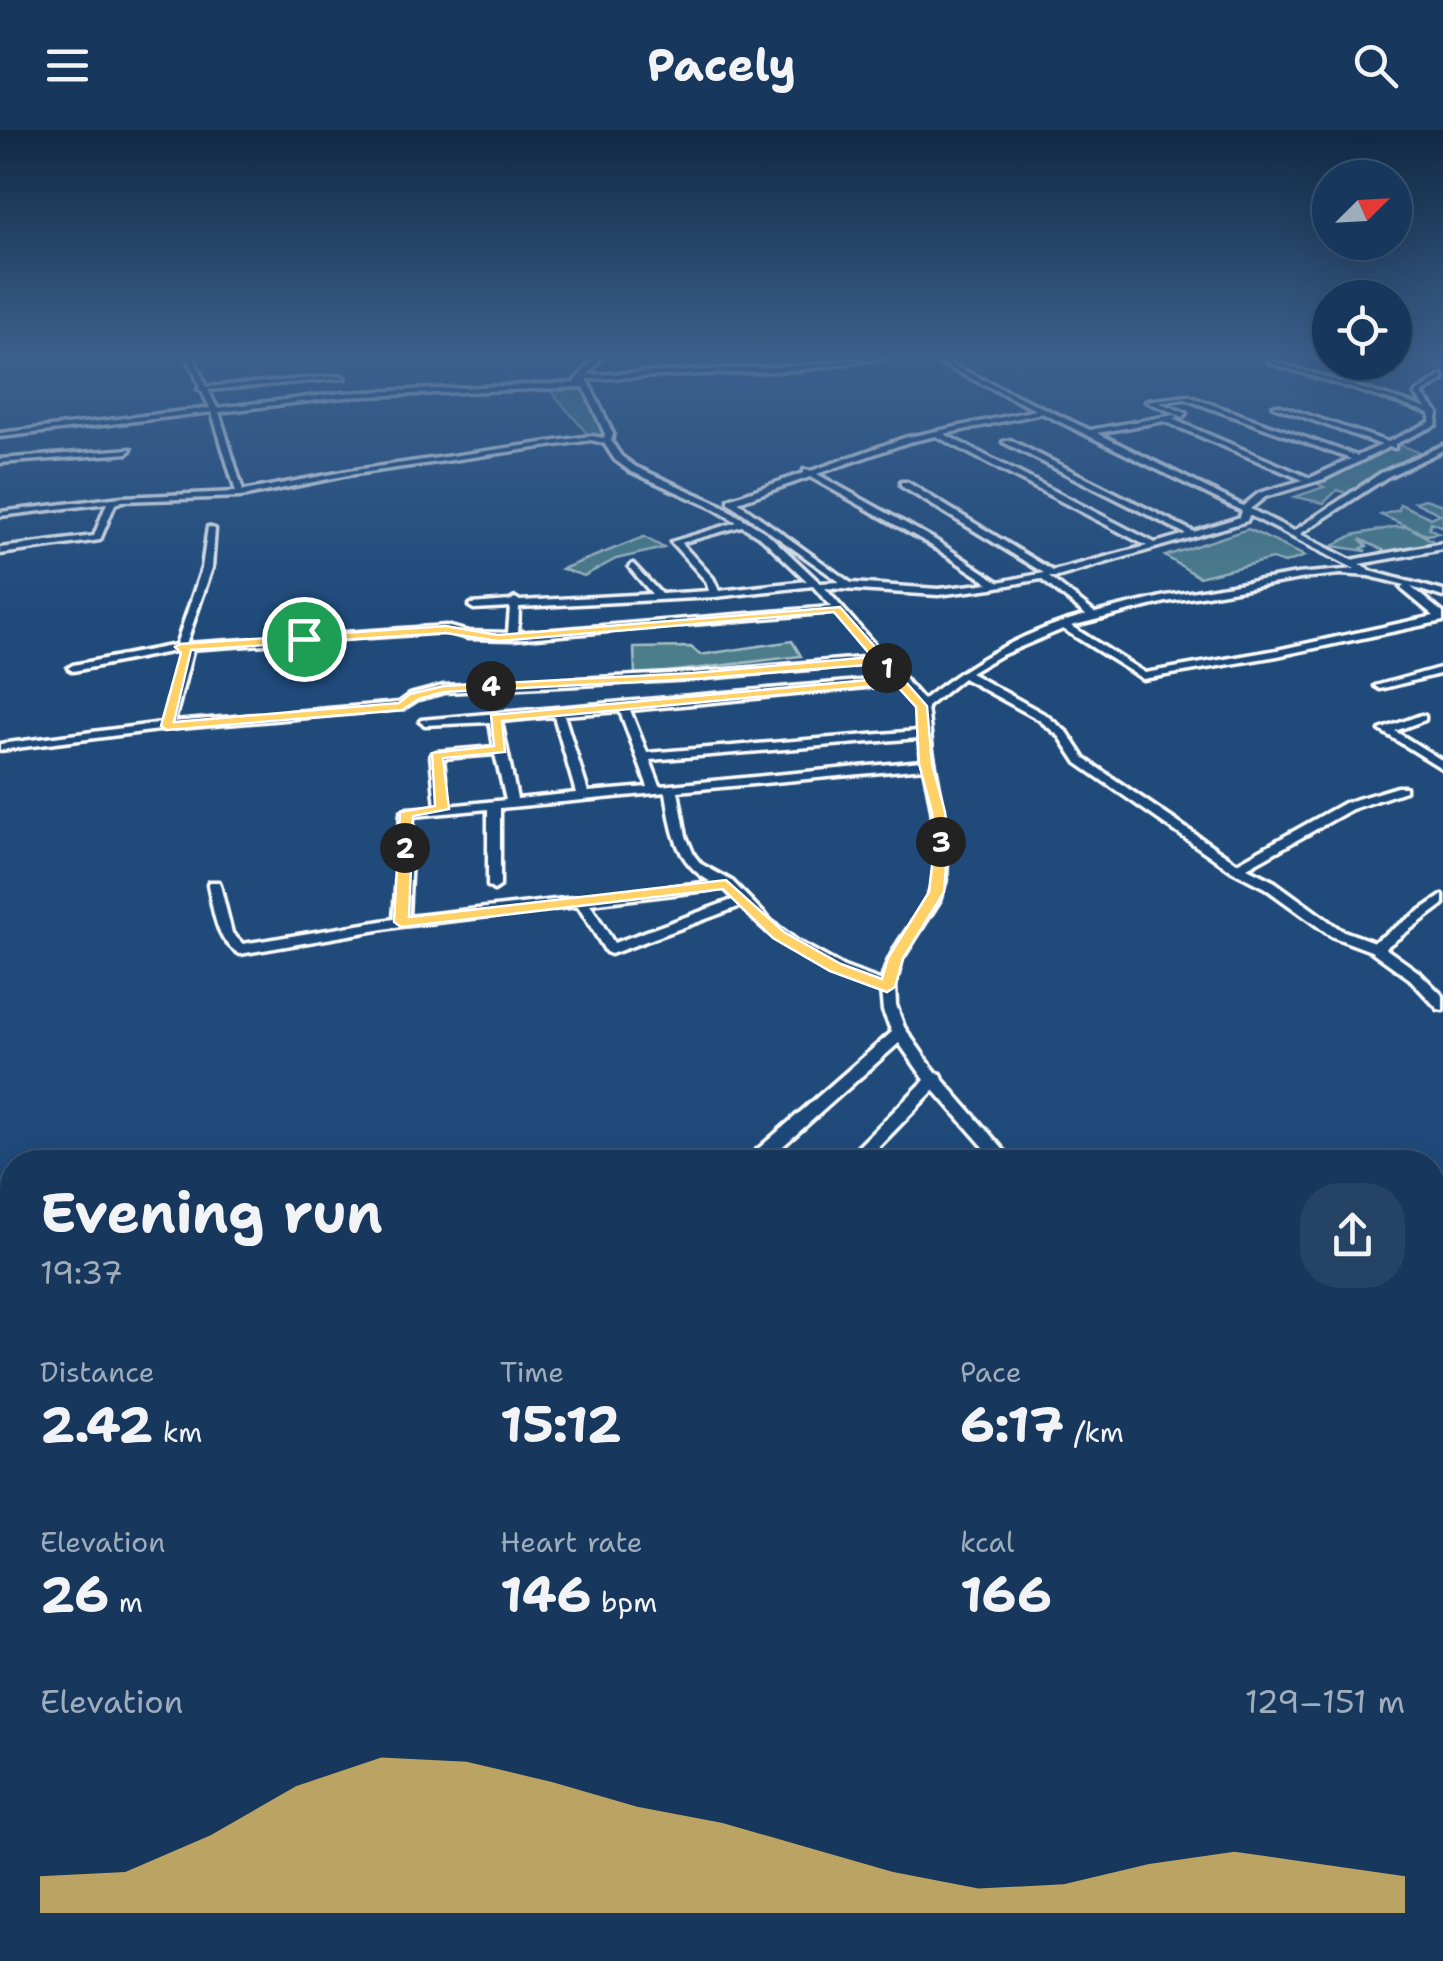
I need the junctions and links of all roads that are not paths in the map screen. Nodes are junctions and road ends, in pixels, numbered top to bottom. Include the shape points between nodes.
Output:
1 (223, 442) edge
2 (571, 442) edge
3 (607, 442) edge
4 (905, 442) edge
5 (954, 442) edge
6 (1008, 442) edge
7 (1111, 442) edge
8 (1220, 442) edge
9 (1312, 442) edge
10 (1390, 442) edge
11 (1398, 442) edge
12 (1395, 444) junction
13 (1443, 447) edge
14 (128, 450) dead end
15 (1428, 454) junction
16 (1360, 460) junction
17 (0, 461) edge
18 (1443, 462) edge
19 (807, 472) junction
20 (1309, 480) junction
21 (904, 484) dead end
22 (1262, 494) junction
23 (241, 495) junction
24 (1222, 498) junction
25 (115, 500) junction
26 (732, 501) junction
27 (716, 506) junction
28 (882, 512) junction
29 (0, 514) edge
30 (1245, 515) junction
31 (862, 518) dead end
32 (743, 523) junction
33 (211, 530) dead end
34 (1192, 534) junction
35 (1295, 534) junction
36 (1152, 545) junction
37 (1443, 546) edge
38 (0, 550) edge
39 (1350, 563) junction
40 (633, 567) dead end
41 (1333, 572) junction
42 (1369, 573) junction
43 (1049, 576) junction
44 (1400, 582) junction
45 (847, 583) junction
46 (816, 584) junction
47 (996, 584) junction
48 (716, 594) junction
49 (1443, 594) edge
50 (659, 597) junction
51 (514, 602) junction
52 (474, 606) dead end
53 (836, 609) junction
54 (1092, 616) junction
55 (1442, 617) edge
56 (1062, 624) junction
57 (514, 636) junction
58 (180, 647) junction
59 (880, 660) junction
60 (73, 668) dead end
61 (1443, 670) edge
62 (964, 674) junction
63 (901, 684) junction
64 (1380, 686) dead end
65 (937, 692) junction
66 (922, 706) junction
67 (624, 707) junction
68 (558, 712) junction
69 (495, 718) junction
70 (1421, 718) dead end
71 (425, 722) dead end
72 (167, 726) junction
73 (922, 734) junction
74 (0, 747) edge
75 (500, 750) junction
76 (646, 757) junction
77 (926, 764) junction
78 (1443, 766) edge
79 (1401, 789) dead end
80 (672, 790) junction
81 (656, 791) junction
82 (583, 796) junction
83 (512, 802) junction
84 (494, 804) junction
85 (442, 809) junction
86 (1236, 868) junction
87 (726, 884) junction
88 (214, 885) dead end
89 (494, 886) dead end
90 (1443, 899) edge
91 (581, 900) junction
92 (744, 900) junction
93 (401, 922) junction
94 (1376, 948) junction
95 (887, 987) junction
96 (1443, 1005) edge
97 (900, 1033) junction
98 (936, 1078) junction
99 (768, 1150) edge
100 (866, 1150) edge
101 (996, 1150) edge

1 - 23 street
2 - 23 street
3 - 27 street via 633,469
4 - 19 street
5 - 36 street
6 - 34 street
7 - 24 street
8 - 20 street
9 - 16 street
10 - 12 street
11 - 12 street
12 - 15 street
12 - 16 street
13 - 15 street
14 - 17 street
15 - 18 street
15 - 35 street
16 - 20 street
19 - 26 street
19 - 28 street
20 - 22 street
21 - 43 street
22 - 24 street
22 - 30 street
23 - 25 street
24 - 30 street
25 - 29 street
25 - 38 street via 97,538
26 - 27 street
26 - 45 street
27 - 32 street
28 - 31 street
28 - 47 street
30 - 34 street
30 - 35 street
32 - 46 street
32 - 48 street via 675,542
33 - 58 street
34 - 36 street
35 - 39 street
36 - 43 street
37 - 39 street
39 - 41 street
39 - 42 street
40 - 50 street
41 - 42 street
41 - 54 street
42 - 44 street
43 - 47 street
43 - 54 street
44 - 49 street
44 - 55 street
45 - 46 street
45 - 47 street via 935,592
46 - 48 street
46 - 53 street
48 - 50 street
50 - 51 street
51 - 52 street
51 - 57 street
53 - 57 street
53 - 59 street
54 - 56 street
55 - 56 street via 1143,676
56 - 62 street
57 - 58 street via 446,630
58 - 60 street
58 - 72 street via 187,652
59 - 63 street
59 - 72 street via 444,689 402,706
61 - 64 street
62 - 65 street
62 - 86 street via 1042,717 1081,761
63 - 65 street
63 - 66 street
63 - 67 street
65 - 66 street
66 - 73 street
67 - 68 street
67 - 76 street
68 - 69 street
68 - 82 street
69 - 71 street
69 - 75 street
70 - 78 street via 1386,730
72 - 74 street
73 - 76 street
73 - 77 street
75 - 83 street
75 - 85 street via 436,755
76 - 81 street
77 - 80 street
77 - 95 street via 938,812 940,880 895,958
79 - 86 street via 1348,806
80 - 81 street
80 - 87 street via 685,856
81 - 82 street
82 - 83 street
83 - 84 street
84 - 85 street
84 - 89 street
85 - 93 street via 407,812
86 - 94 street via 1336,933
87 - 91 street
87 - 92 street
88 - 93 street via 226,934 240,949
90 - 94 street
91 - 92 street via 611,949
91 - 93 street
92 - 95 street via 797,947
94 - 96 street
95 - 97 street
97 - 98 street
97 - 99 street
98 - 100 street
98 - 101 street

